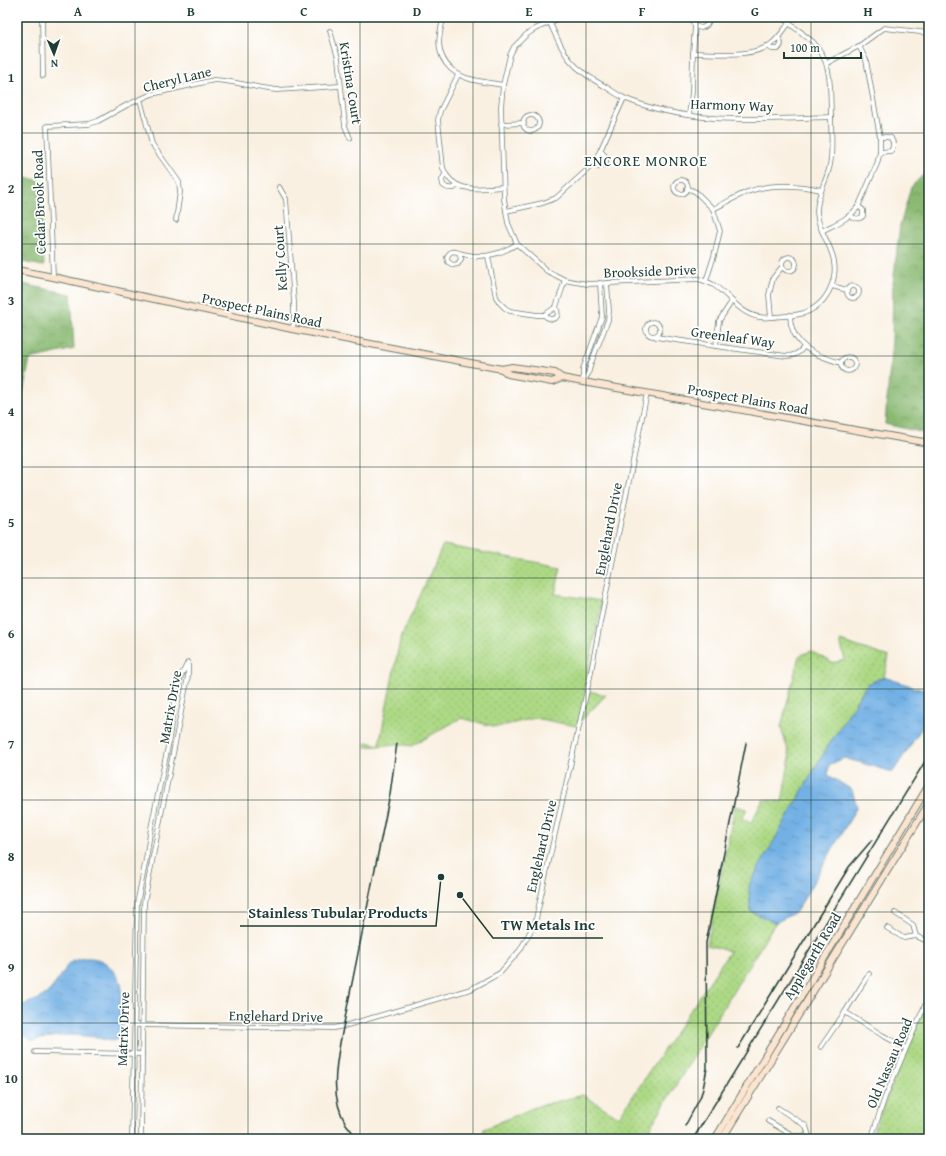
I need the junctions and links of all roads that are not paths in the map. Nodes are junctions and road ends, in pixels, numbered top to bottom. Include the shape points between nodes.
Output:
1 (42, 17) edge
2 (444, 17) edge
3 (562, 17) edge
4 (618, 17) edge
5 (630, 17) edge
6 (693, 17) edge
7 (708, 17) edge
8 (782, 17) edge
9 (550, 23) junction
10 (789, 23) junction
11 (695, 26) junction
12 (330, 31) dead end
13 (929, 33) edge
14 (778, 36) junction
15 (767, 46) junction
16 (859, 46) junction
17 (692, 53) junction
18 (827, 63) junction
19 (458, 75) junction
20 (43, 76) dead end
21 (503, 85) junction
22 (340, 86) junction
23 (624, 98) junction
24 (140, 100) junction
25 (689, 115) junction
26 (831, 117) junction
27 (524, 123) dead end
28 (501, 124) junction
29 (47, 126) joint
30 (880, 137) junction
31 (350, 138) dead end
32 (600, 151) junction
33 (880, 152) junction
34 (592, 164) junction
35 (445, 174) junction
36 (457, 185) junction
37 (503, 186) junction
38 (279, 187) dead end
39 (687, 188) dead end
40 (821, 190) junction
41 (858, 206) junction
42 (713, 209) junction
43 (506, 211) junction
44 (850, 216) junction
45 (176, 220) dead end
46 (822, 232) junction
47 (517, 244) junction
48 (459, 253) dead end
49 (488, 256) junction
50 (782, 267) dead end
51 (17, 270) edge
52 (53, 276) junction
53 (566, 280) junction
54 (706, 281) junction
55 (600, 283) junction
56 (607, 283) junction
57 (832, 286) junction
58 (847, 290) dead end
59 (732, 301) junction
60 (556, 307) junction
61 (544, 315) junction
62 (790, 315) junction
63 (770, 317) junction
64 (292, 329) junction
65 (656, 337) dead end
66 (716, 346) junction
67 (804, 347) junction
68 (841, 362) dead end
69 (583, 382) junction
70 (647, 393) junction
71 (929, 443) edge
72 (929, 785) edge
73 (929, 803) edge
74 (896, 913) dead end
75 (887, 928) dead end
76 (916, 936) junction
77 (929, 942) edge
78 (869, 974) dead end
79 (929, 996) edge
80 (845, 1012) junction
81 (135, 1025) junction
82 (143, 1025) junction
83 (821, 1047) dead end
84 (906, 1048) junction
85 (35, 1052) dead end
86 (133, 1053) junction
87 (142, 1054) junction
88 (778, 1108) dead end
89 (768, 1121) dead end
90 (809, 1136) junction
91 (132, 1139) edge
92 (141, 1139) edge
93 (715, 1139) edge
94 (722, 1139) edge
95 (813, 1139) edge
96 (871, 1139) edge

1 - 20 street
2 - 19 street via 439,48 446,64
3 - 9 street, Brookside Drive
4 - 5 street via 623,20
6 - 11 street
7 - 11 street via 704,27
8 - 10 street, Brookside Drive
9 - 21 street, Brookside Drive via 526,35 514,47
9 - 23 street, Harmony Way via 560,46 570,60 590,78
10 - 14 street
10 - 18 street, Brookside Drive via 813,42
11 - 17 street
12 - 22 street, Kristina Court via 338,58
13 - 16 street via 884,28
14 - 15 street
14 - 15 street via 781,41 780,47 775,50
15 - 17 street via 752,52
16 - 18 street
16 - 30 street via 866,60
17 - 25 street
18 - 26 street, Brookside Drive via 831,87
19 - 21 street via 470,80
19 - 35 street via 438,120 442,168
21 - 28 street, Brookside Drive
22 - 24 street, Cheryl Lane via 277,90 214,80 152,94
22 - 31 street, Kristina Court via 345,126
23 - 25 street, Harmony Way
23 - 32 street
24 - 29 street, Cheryl Lane via 89,124
24 - 45 street via 152,144 178,182 180,192
25 - 26 street, Harmony Way via 719,118
26 - 40 street, Brookside Drive via 832,153 830,167
27 - 28 street
28 - 37 street, Brookside Drive
29 - 52 street, Cedar Brook Road
30 - 33 street
30 - 33 street via 891,138 894,145 890,151
32 - 34 street
32 - 34 street via 607,161 601,167
33 - 41 street
34 - 43 street via 556,198
35 - 36 street
35 - 36 street via 443,185 450,189
36 - 37 street via 466,188
37 - 43 street, Brookside Drive
38 - 64 street, Kelly Court via 286,199 294,302
39 - 42 street via 696,192
40 - 42 street via 780,185 747,192
40 - 46 street, Brookside Drive via 817,217
41 - 44 street
41 - 44 street via 863,210 863,216 854,219
42 - 54 street via 720,231
43 - 47 street, Brookside Drive
44 - 46 street
46 - 57 street, Brookside Drive via 834,259
47 - 49 street via 503,252
47 - 53 street, Brookside Drive via 547,271
48 - 49 street
49 - 61 street via 496,297 500,303 510,311
50 - 63 street via 773,278 769,295
51 - 52 street, Prospect Plains Road
52 - 64 street, Prospect Plains Road
53 - 55 street, Brookside Drive via 588,284
53 - 60 street
54 - 56 street, Brookside Drive via 693,279
54 - 59 street, Brookside Drive
55 - 56 street, Brookside Drive
55 - 69 street via 602,317 583,369
56 - 69 street via 608,320
57 - 58 street
57 - 62 street, Brookside Drive via 818,305
59 - 63 street, Brookside Drive via 752,315
59 - 66 street via 719,321
60 - 61 street
60 - 61 street via 556,318 547,318
62 - 63 street, Brookside Drive
62 - 67 street via 793,332
64 - 69 street, Prospect Plains Road via 502,369 508,374 552,382 562,378
65 - 66 street, Greenleaf Way
66 - 67 street, Greenleaf Way via 794,356
67 - 68 street
69 - 70 street, Prospect Plains Road
70 - 71 street, Prospect Plains Road
70 - 82 street, Englehard Drive via 590,677 535,923 520,950 500,973 471,989 334,1028
72 - 93 street, Applegarth Road
73 - 94 street, Applegarth Road
74 - 76 street via 913,925
75 - 76 street via 904,938
76 - 77 street
78 - 80 street
79 - 84 street, Old Nassau Road
80 - 83 street
80 - 84 street
81 - 82 street, Englehard Drive
81 - 82 street, Matrix Drive via 137,904 168,746 174,702 188,662 188,676 144,903
81 - 86 street, Matrix Drive
82 - 87 street, Matrix Drive
84 - 96 street, Old Nassau Road via 884,1097
85 - 86 street
86 - 87 street
86 - 91 street, Matrix Drive
87 - 92 street, Matrix Drive
88 - 90 street via 806,1126
89 - 90 street via 794,1136
90 - 95 street

